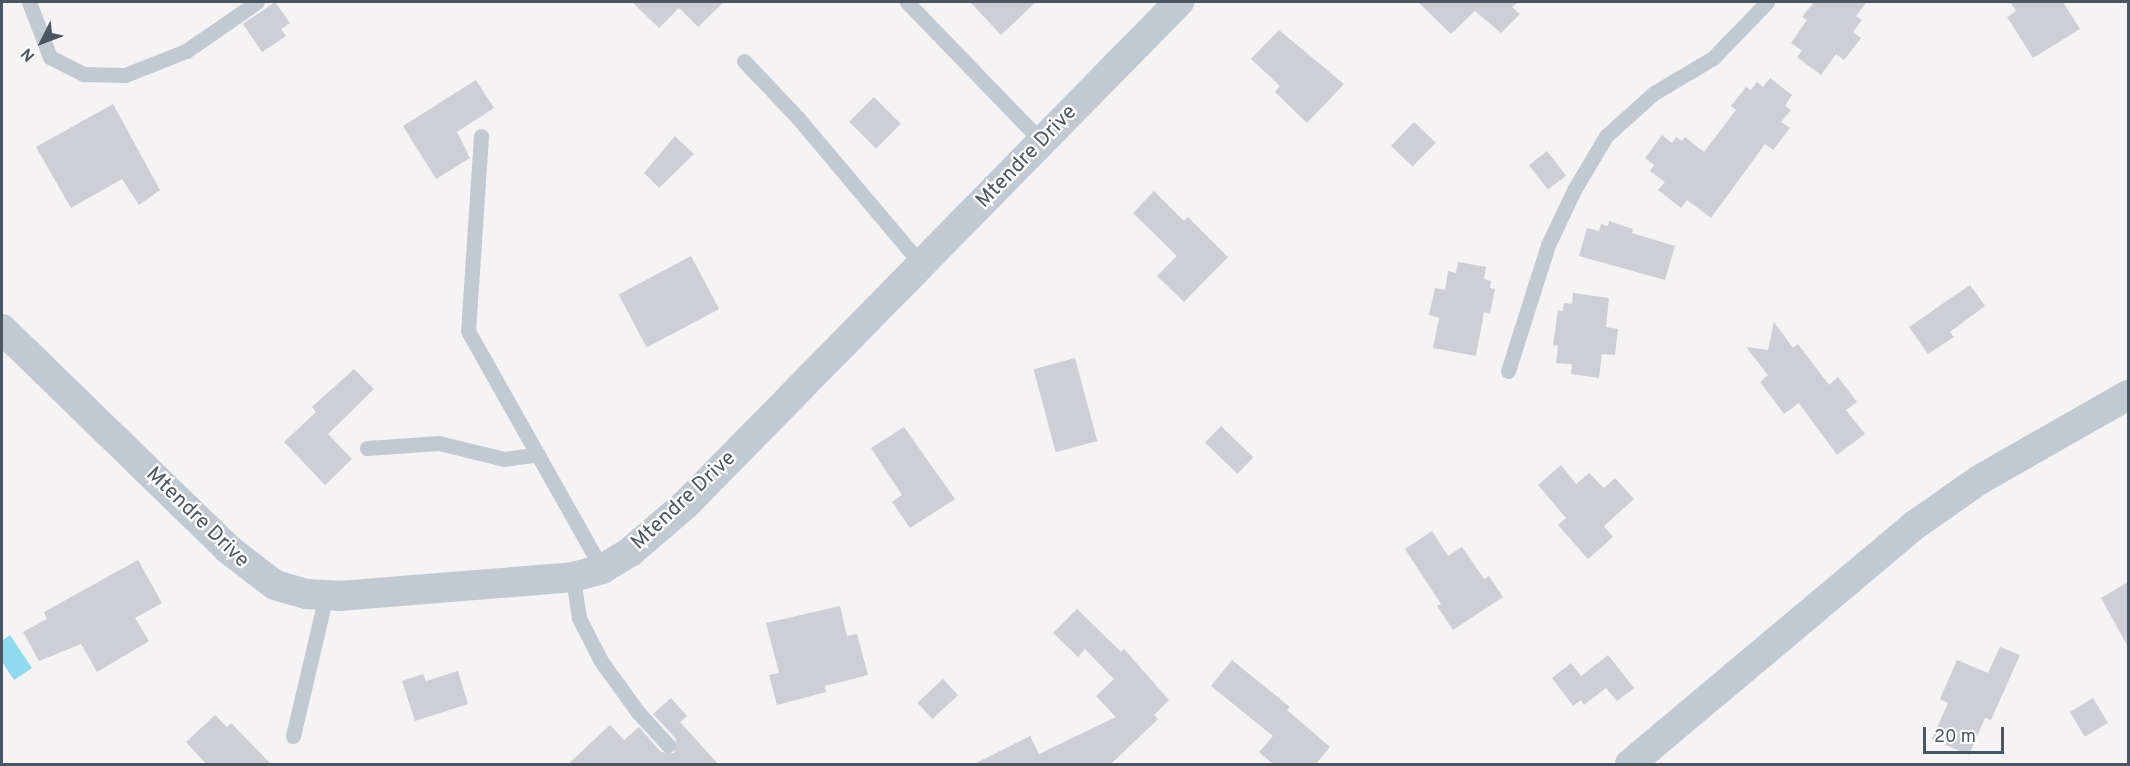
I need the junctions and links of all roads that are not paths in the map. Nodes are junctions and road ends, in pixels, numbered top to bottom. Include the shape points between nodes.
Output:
1 (29, 2) edge
2 (257, 2) edge
3 (907, 2) edge
4 (1179, 2) edge
5 (1767, 2) edge
6 (744, 61) dead end
7 (481, 136) dead end
8 (1042, 142) junction
9 (921, 264) junction
10 (2, 329) edge
11 (1508, 370) dead end
12 (2128, 395) edge
13 (367, 448) dead end
14 (538, 454) junction
15 (602, 569) junction
16 (573, 578) junction
17 (327, 595) junction
18 (293, 736) dead end
19 (668, 745) dead end
20 (1630, 765) edge

1 - 2 lane via 50,57 84,74 125,75 186,51
3 - 8 lane
4 - 8 street, Mtendre Drive
5 - 11 lane via 1713,58 1653,93 1606,136 1548,245
6 - 9 lane via 798,118
7 - 14 lane via 468,331
8 - 9 street, Mtendre Drive
9 - 15 street, Mtendre Drive via 686,504 630,552
10 - 17 street, Mtendre Drive via 252,571 275,585
12 - 20 street via 1979,480 1915,525
13 - 14 lane via 439,443 504,459
14 - 15 lane
15 - 16 street, Mtendre Drive
16 - 17 street, Mtendre Drive
16 - 19 lane via 579,618 601,661 637,711
17 - 18 lane

